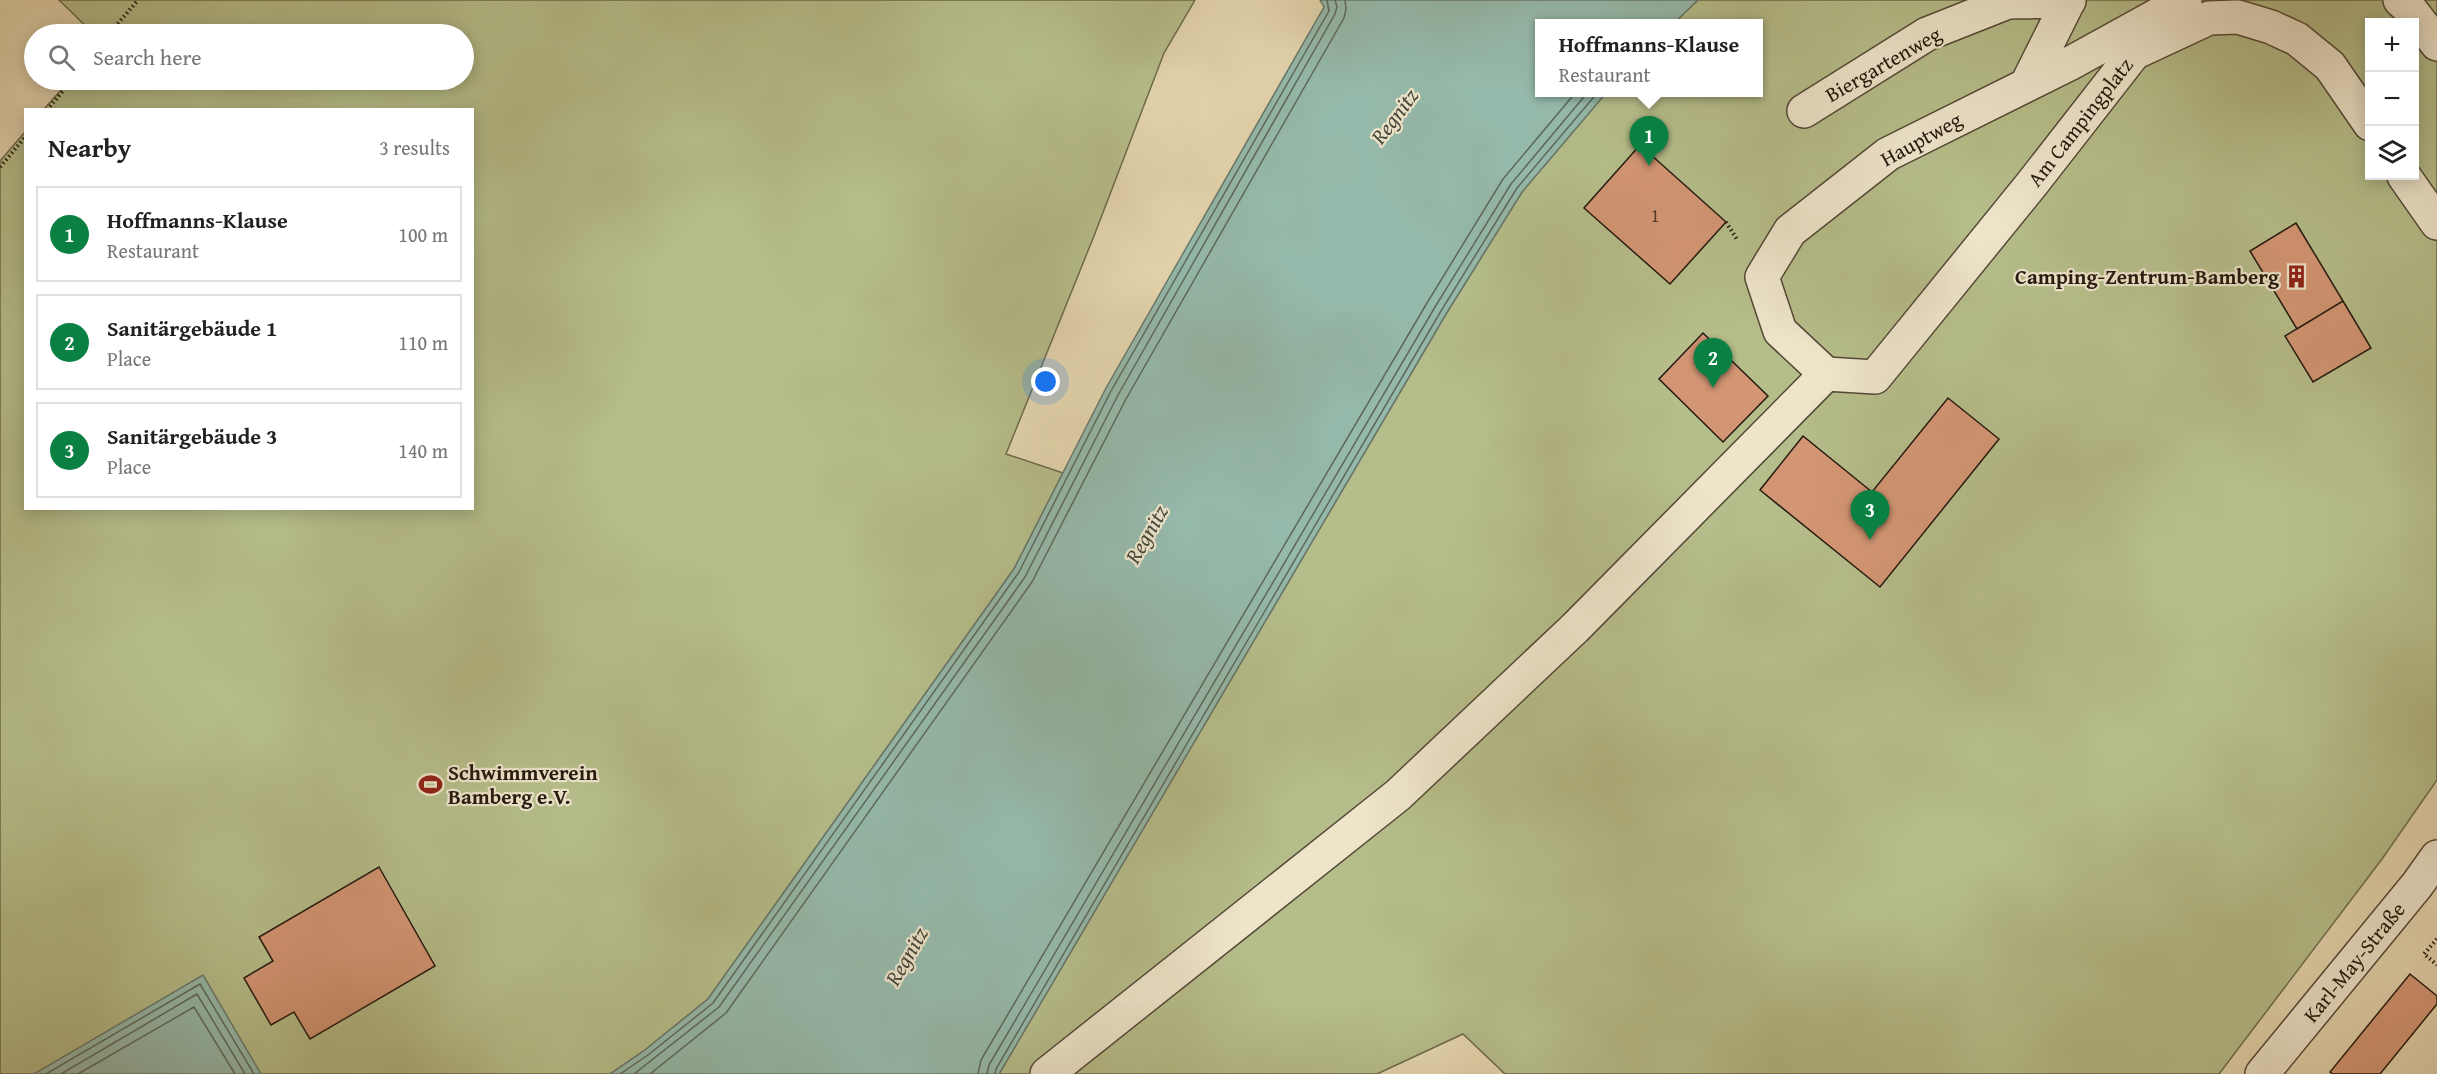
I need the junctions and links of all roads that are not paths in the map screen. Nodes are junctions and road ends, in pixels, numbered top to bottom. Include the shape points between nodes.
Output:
1 (2185, 0) edge
2 (2400, 0) edge
3 (2069, 1) edge
4 (2437, 45) edge
5 (2027, 84) junction
6 (1804, 111) dead end
7 (2365, 117) edge
8 (2407, 180) edge
9 (2437, 223) edge
10 (1826, 374) junction
11 (2437, 857) edge
12 (2270, 1071) edge
13 (1047, 1074) edge

1 - 5 street, Hauptweg
2 - 4 street
3 - 5 street
3 - 6 street, Biergartenweg via 2008,3 1927,34
5 - 10 street, Hauptweg via 1888,154 1790,231 1762,277 1780,331
7 - 10 street, Am Campingplatz via 2330,66 2297,39 2238,17 2209,18 2134,53 1875,377
8 - 9 street
10 - 13 street via 1575,628 1398,795
11 - 12 street, Karl-May-Straße

